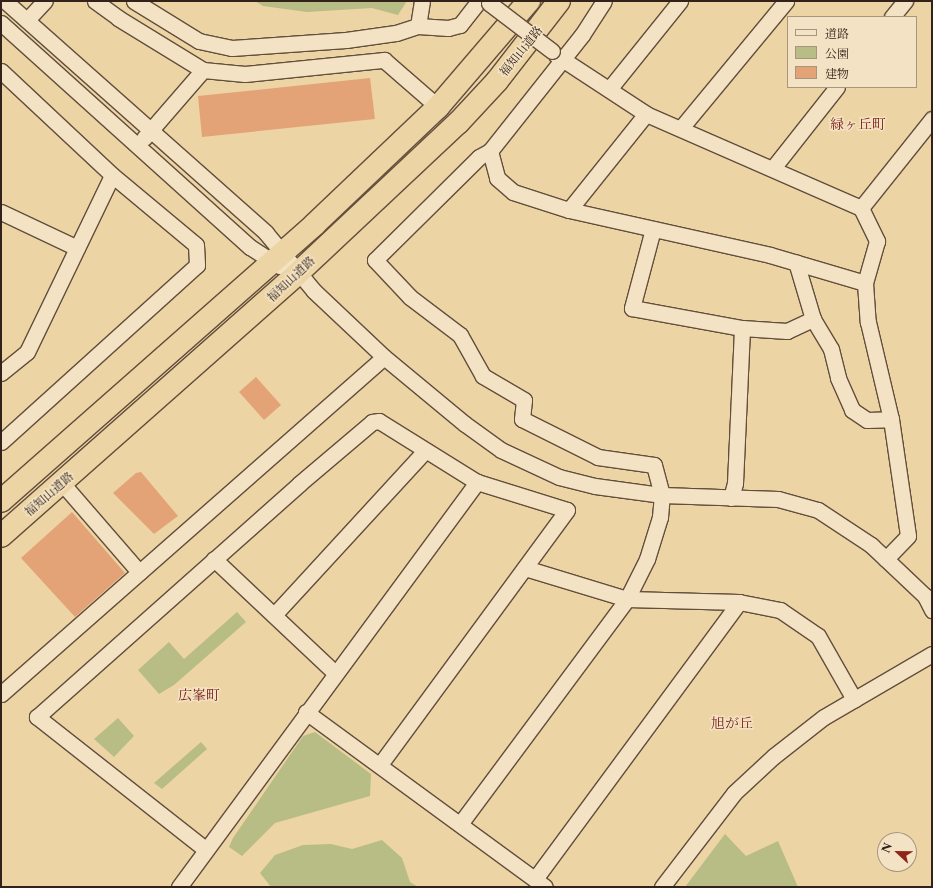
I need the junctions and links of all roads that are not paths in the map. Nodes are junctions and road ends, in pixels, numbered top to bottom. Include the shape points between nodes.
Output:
1 (5, 1) edge
2 (45, 1) edge
3 (95, 1) edge
4 (134, 1) edge
5 (422, 1) edge
6 (529, 1) edge
7 (559, 1) edge
8 (604, 1) edge
9 (680, 1) edge
10 (786, 1) edge
11 (905, 1) edge
12 (485, 2) edge
13 (893, 16) edge
14 (27, 20) junction
15 (1, 23) edge
16 (418, 26) junction
17 (557, 56) junction
18 (203, 70) junction
19 (1, 71) edge
20 (610, 88) junction
21 (836, 88) edge
22 (438, 107) junction
23 (646, 114) junction
24 (932, 119) edge
25 (681, 128) junction
26 (150, 131) junction
27 (137, 145) junction
28 (490, 151) junction
29 (773, 168) junction
30 (112, 175) junction
31 (861, 208) junction
32 (569, 210) junction
33 (1, 212) edge
34 (653, 229) junction
35 (77, 248) junction
36 (277, 258) junction
37 (796, 262) junction
38 (298, 273) junction
39 (865, 283) junction
40 (813, 319) junction
41 (742, 328) junction
42 (384, 356) junction
43 (1, 373) edge
44 (891, 419) junction
45 (1, 442) edge
46 (425, 452) junction
47 (477, 482) junction
48 (62, 483) junction
49 (662, 495) junction
50 (731, 498) junction
51 (1, 501) edge
52 (1, 536) edge
53 (886, 558) junction
54 (214, 559) junction
55 (525, 568) junction
56 (139, 572) junction
57 (627, 599) junction
58 (739, 602) junction
59 (932, 610) edge
60 (274, 615) junction
61 (932, 654) edge
62 (334, 672) junction
63 (1, 694) edge
64 (854, 699) junction
65 (306, 712) junction
66 (380, 764) junction
67 (460, 824) junction
68 (205, 849) junction
69 (540, 883) edge
70 (179, 887) edge
71 (662, 887) edge

1 - 14 street
2 - 14 street
3 - 18 street
4 - 16 street via 199,41 232,48 346,40 396,33
5 - 16 street
6 - 22 highway, 福知山道路
7 - 38 highway, 福知山道路 via 497,81 458,123
8 - 17 street
9 - 20 street
10 - 25 street
11 - 13 street
12 - 16 street via 460,25 448,28
12 - 17 street, bridge
14 - 26 street
15 - 27 street
17 - 20 street
17 - 28 street
18 - 22 street via 245,74 384,60
18 - 26 street
19 - 30 street
20 - 23 street
21 - 29 street
22 - 36 highway, 福知山道路
23 - 25 street
23 - 32 street
24 - 31 street
25 - 29 street
26 - 27 street
26 - 36 street
27 - 36 street
28 - 32 street via 497,178 513,192
28 - 49 street via 479,157 375,260 410,297 460,335 483,376 524,400 522,419 598,457 654,465
29 - 31 street
30 - 35 street
30 - 45 street via 196,245 197,265
31 - 39 street via 877,242
32 - 34 street
33 - 35 street
34 - 37 street
34 - 41 street via 632,308
35 - 43 street via 27,352
36 - 38 street
36 - 51 highway, 福知山道路
37 - 39 street
37 - 40 street
38 - 42 street
38 - 48 highway, 福知山道路
39 - 44 street via 874,355
40 - 41 street via 787,330
40 - 44 street via 830,349 838,378 852,410 867,420
41 - 50 street via 735,483
42 - 49 street via 465,424 501,450 559,477
42 - 56 street
44 - 53 street via 908,536
46 - 47 street
46 - 54 street via 379,421 372,422
46 - 60 street
47 - 55 street via 567,510
47 - 62 street
48 - 52 highway, 福知山道路
48 - 56 street
49 - 50 street
49 - 57 street via 660,516 647,560
50 - 53 street via 778,499 818,510 850,529
53 - 59 street via 925,596
54 - 60 street
54 - 68 street via 37,717
55 - 57 street
55 - 66 street
56 - 63 street
57 - 58 street
57 - 67 street
58 - 64 street via 780,610 805,625 829,652
58 - 69 street
60 - 62 street
61 - 64 street
62 - 65 street
64 - 71 street via 818,722 734,793
65 - 66 street
65 - 68 street
66 - 67 street
67 - 69 street
68 - 70 street

